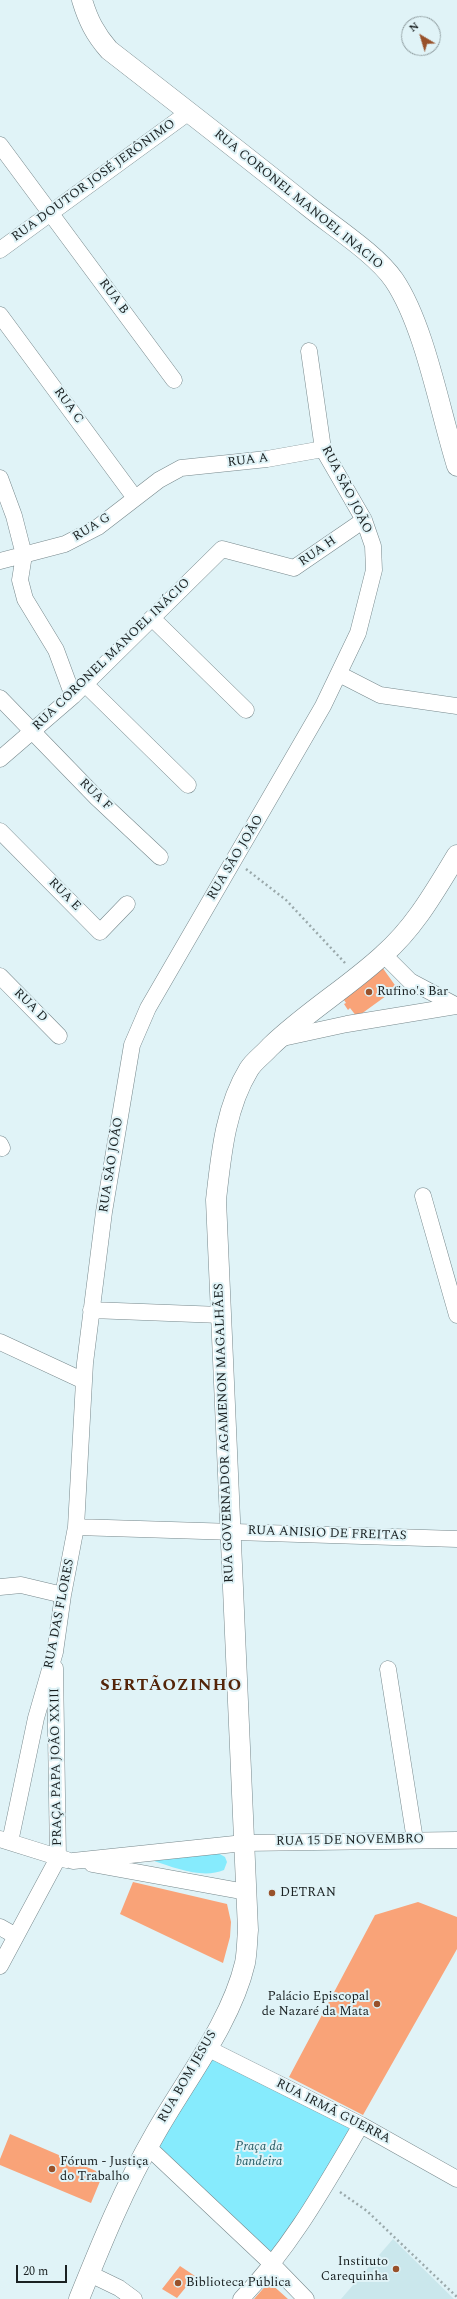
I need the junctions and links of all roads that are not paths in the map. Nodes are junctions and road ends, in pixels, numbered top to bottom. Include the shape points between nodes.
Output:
1 (82, 0) edge
2 (189, 112) junction
3 (0, 146) edge
4 (51, 214) junction
5 (0, 250) edge
6 (0, 315) edge
7 (309, 352) dead end
8 (174, 380) dead end
9 (451, 424) edge
10 (323, 449) junction
11 (457, 466) edge
12 (172, 472) joint
13 (0, 479) edge
14 (135, 498) junction
15 (364, 520) junction
16 (222, 549) joint
17 (24, 555) junction
18 (0, 560) edge
19 (152, 618) junction
20 (339, 674) junction
21 (85, 684) junction
22 (73, 696) junction
23 (0, 698) edge
24 (457, 706) edge
25 (246, 710) dead end
26 (32, 732) junction
27 (0, 759) edge
28 (188, 785) dead end
29 (0, 831) edge
30 (457, 855) edge
31 (160, 857) dead end
32 (127, 904) dead end
33 (384, 955) junction
34 (0, 976) edge
35 (457, 1006) edge
36 (59, 1036) dead end
37 (278, 1039) junction
38 (423, 1196) dead end
39 (91, 1310) junction
40 (221, 1315) junction
41 (457, 1315) edge
42 (0, 1342) edge
43 (84, 1381) junction
44 (76, 1527) junction
45 (230, 1530) junction
46 (457, 1539) edge
47 (0, 1587) edge
48 (63, 1595) junction
49 (55, 1652) junction
50 (388, 1668) dead end
51 (416, 1840) junction
52 (457, 1840) edge
53 (5, 1841) edge
54 (244, 1843) junction
55 (65, 1859) junction
56 (246, 1892) junction
57 (0, 1927) edge
58 (17, 1934) junction
59 (0, 1966) edge
60 (207, 2048) junction
61 (361, 2125) junction
62 (148, 2147) junction
63 (457, 2179) edge
64 (272, 2264) junction
65 (90, 2274) junction
66 (79, 2299) edge
67 (134, 2299) edge
68 (241, 2299) edge
69 (306, 2299) edge

1 - 2 street, RUA CORONEL MANOEL INACIO via 95,35 109,50
2 - 4 street, RUA DOUTOR JOSÉ JERÔNIMO
2 - 9 street, RUA CORONEL MANOEL INACIO via 370,256 394,281 420,337
3 - 4 street, RUA B
4 - 5 street, RUA DOUTOR JOSÉ JERÔNIMO
4 - 8 street, RUA B
6 - 14 street, RUA C
7 - 10 street, RUA SÃO JOÃO
9 - 11 street, RUA CORONEL MANOEL INACIO
10 - 12 street, RUA A via 267,459 181,468
10 - 15 street, RUA SÃO JOÃO
12 - 14 street, RUA G
13 - 17 street
14 - 17 street, RUA G via 98,527 72,541
15 - 16 street, RUA H via 294,568
15 - 20 street, RUA SÃO JOÃO via 373,546 374,570 358,633
16 - 19 street, RUA CORONEL MANOEL INÁCIO
17 - 18 street, RUA G
17 - 22 street via 20,580 25,600 56,650
19 - 21 street, RUA CORONEL MANOEL INÁCIO
19 - 25 street
20 - 24 street via 380,695
20 - 39 street, RUA SÃO JOÃO via 148,1008 132,1045 104,1212
21 - 22 street, RUA CORONEL MANOEL INÁCIO
21 - 28 street
22 - 26 street, RUA CORONEL MANOEL INÁCIO
23 - 26 street, RUA F
26 - 27 street, RUA CORONEL MANOEL INÁCIO
26 - 31 street, RUA F
29 - 32 street, RUA E via 100,932
30 - 33 street via 427,905
33 - 35 street via 410,981
33 - 37 street
34 - 36 street, RUA D
35 - 37 street via 347,1024
37 - 40 street, RUA GOVERNADOR AGAMENON MAGALHÃES via 250,1067 234,1098 221,1153 216,1200
38 - 41 street
39 - 40 street
39 - 43 street, RUA SÃO JOÃO
40 - 45 street, RUA GOVERNADOR AGAMENON MAGALHÃES
42 - 43 street
43 - 44 street, RUA DAS FLORES
44 - 45 street, RUA ANISIO DE FREITAS
44 - 48 street, RUA DAS FLORES
45 - 46 street, RUA ANISIO DE FREITAS
45 - 54 street, RUA GOVERNADOR AGAMENON MAGALHÃES
47 - 48 street via 21,1584
48 - 49 street, RUA DAS FLORES
49 - 53 street, RUA DAS FLORES
49 - 55 street, PRAÇA PAPA JOÃO XXIII
50 - 51 street
51 - 52 street, RUA 15 DE NOVEMBRO
51 - 54 street, RUA 15 DE NOVEMBRO
53 - 55 street
54 - 55 street, RUA 15 DE NOVEMBRO
54 - 56 street, RUA BOM JESUS
55 - 56 street
55 - 58 street
56 - 60 street, RUA BOM JESUS via 248,1930 245,1963 231,2001
57 - 58 street
58 - 59 street
60 - 61 street, RUA IRMÃ GUERRA
60 - 62 street, RUA BOM JESUS
61 - 63 street, RUA IRMÃ GUERRA
61 - 64 street via 300,2227
62 - 64 street
62 - 65 street, RUA BOM JESUS via 119,2201
64 - 68 street
64 - 69 street
65 - 66 street, RUA BOM JESUS
65 - 67 street via 119,2288

